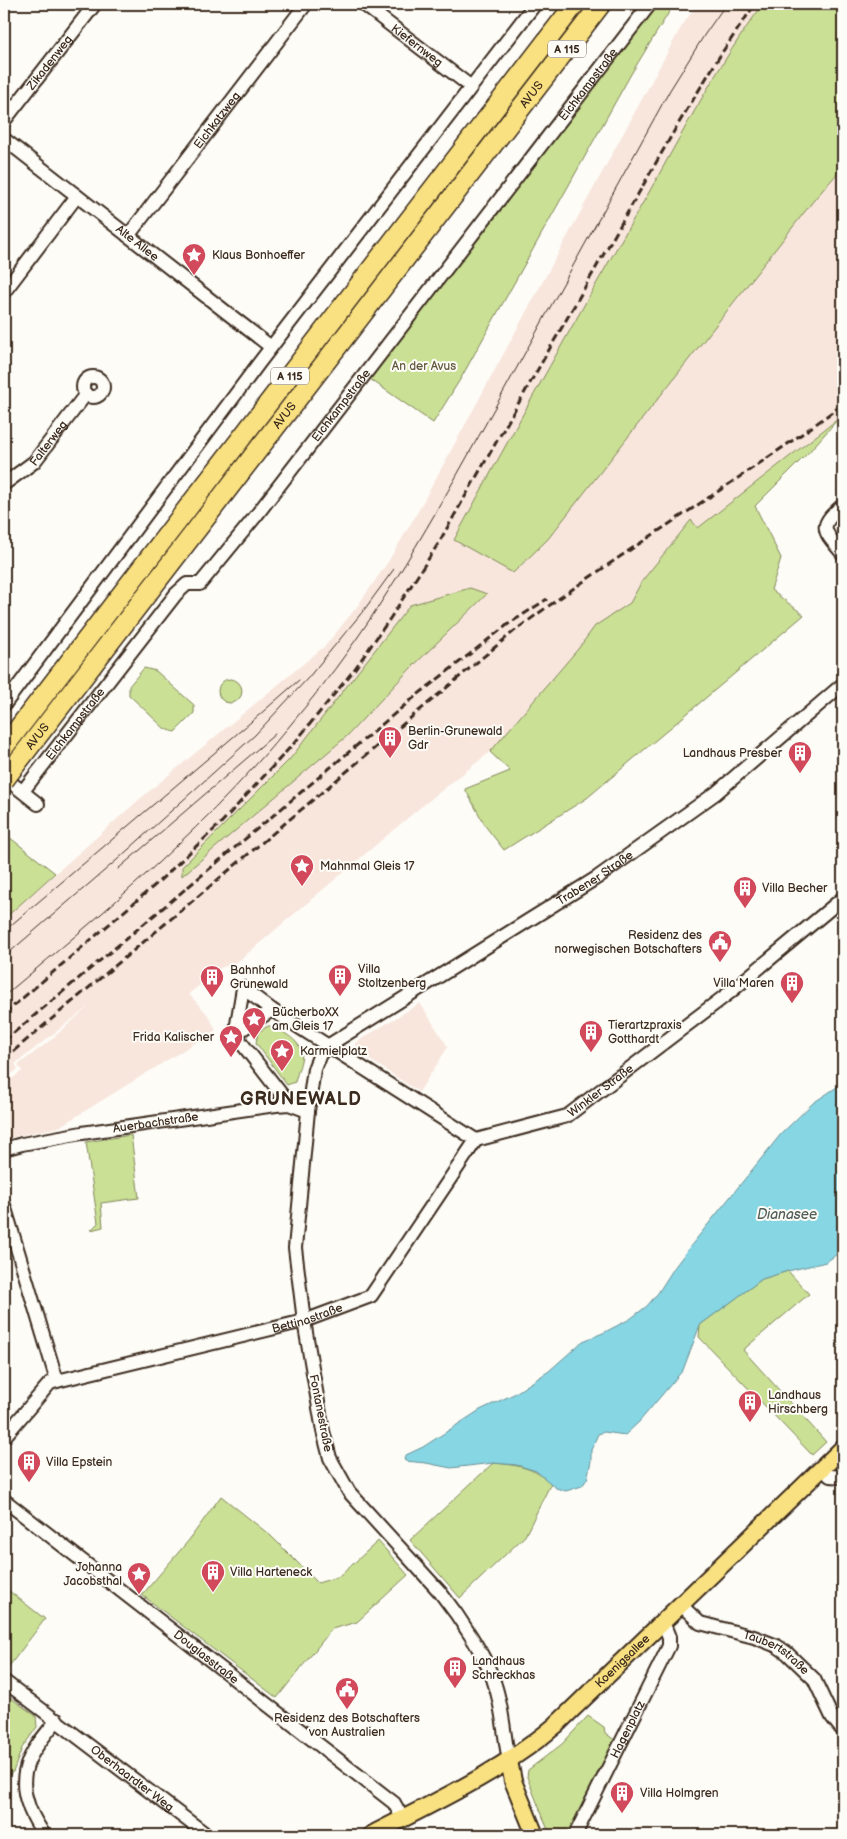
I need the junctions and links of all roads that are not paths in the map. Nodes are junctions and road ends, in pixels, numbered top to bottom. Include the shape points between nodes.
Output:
1 (95, 4) edge
2 (306, 4) edge
3 (363, 4) edge
4 (535, 4) edge
5 (575, 4) edge
6 (602, 4) edge
7 (607, 4) edge
8 (650, 4) edge
9 (470, 86) junction
10 (533, 95) junction
11 (4, 122) edge
12 (4, 139) edge
13 (77, 196) junction
14 (128, 236) junction
15 (4, 292) edge
16 (272, 346) junction
17 (86, 394) dead end
18 (4, 484) edge
19 (843, 505) edge
20 (843, 554) edge
21 (843, 684) edge
22 (4, 705) edge
23 (4, 747) edge
24 (13, 782) edge
25 (38, 804) dead end
26 (843, 898) edge
27 (272, 1010) junction
28 (238, 1032) junction
29 (329, 1045) junction
30 (288, 1104) junction
31 (308, 1111) junction
32 (476, 1140) junction
33 (4, 1149) edge
34 (4, 1205) edge
35 (304, 1321) junction
36 (57, 1381) junction
37 (4, 1437) edge
38 (841, 1455) edge
39 (823, 1469) junction
40 (843, 1477) edge
41 (4, 1500) edge
42 (681, 1605) junction
43 (663, 1622) junction
44 (4, 1681) edge
45 (57, 1720) junction
46 (843, 1732) edge
47 (509, 1761) junction
48 (403, 1819) junction
49 (44, 1835) edge
50 (207, 1835) edge
51 (371, 1835) edge
52 (535, 1835) edge
53 (575, 1835) edge

1 - 11 street, Zikadenweg
2 - 14 street, Eichkatzweg
3 - 9 street, Kiefernweg
4 - 9 street
5 - 23 highway, AVUS / A 115
6 - 10 highway, AVUS / A 115
7 - 10 highway
8 - 24 street, Eichkampstraße via 200,584 186,584 176,594
9 - 16 street
10 - 24 highway, AVUS / A 115
12 - 13 street, Alte Allee
13 - 14 street, Alte Allee
13 - 15 street
14 - 16 street, Alte Allee
16 - 22 street
17 - 18 street, Falterweg via 34,462
19 - 20 street via 827,520 826,528
21 - 29 street, Trabener Straße via 716,793 598,877
24 - 25 street
26 - 32 street, Winkler Straße via 729,993 568,1116
27 - 28 street
27 - 28 street via 243,988
27 - 29 street
28 - 30 street via 240,1041
29 - 31 street, Fontanestraße via 316,1061
29 - 32 street
30 - 31 street, Auerbachstraße
30 - 33 street, Auerbachstraße via 82,1133
31 - 35 street, Fontanestraße via 295,1248
32 - 35 street, Bettinastraße via 371,1296
34 - 36 street
35 - 36 street, Bettinastraße
35 - 47 street, Fontanestraße via 323,1431 335,1469 349,1492 452,1607 487,1665 498,1696
36 - 37 street via 50,1383
38 - 39 main road, Koenigsallee
39 - 40 street via 830,1476
39 - 42 main road, Koenigsallee
41 - 48 street, Douglasstraße via 394,1803
42 - 43 main road, Koenigsallee
42 - 46 street, Taubertstraße via 700,1623 754,1637 789,1654 814,1679
43 - 47 main road, Koenigsallee via 556,1725
43 - 53 street, Hagenplatz via 669,1646
44 - 45 street, Oberhaardter Weg
45 - 49 street via 34,1750 25,1774 27,1802
45 - 50 street, Oberhaardter Weg
47 - 48 main road, Koenigsallee
47 - 52 main road via 513,1780
48 - 51 main road, Koenigsallee

